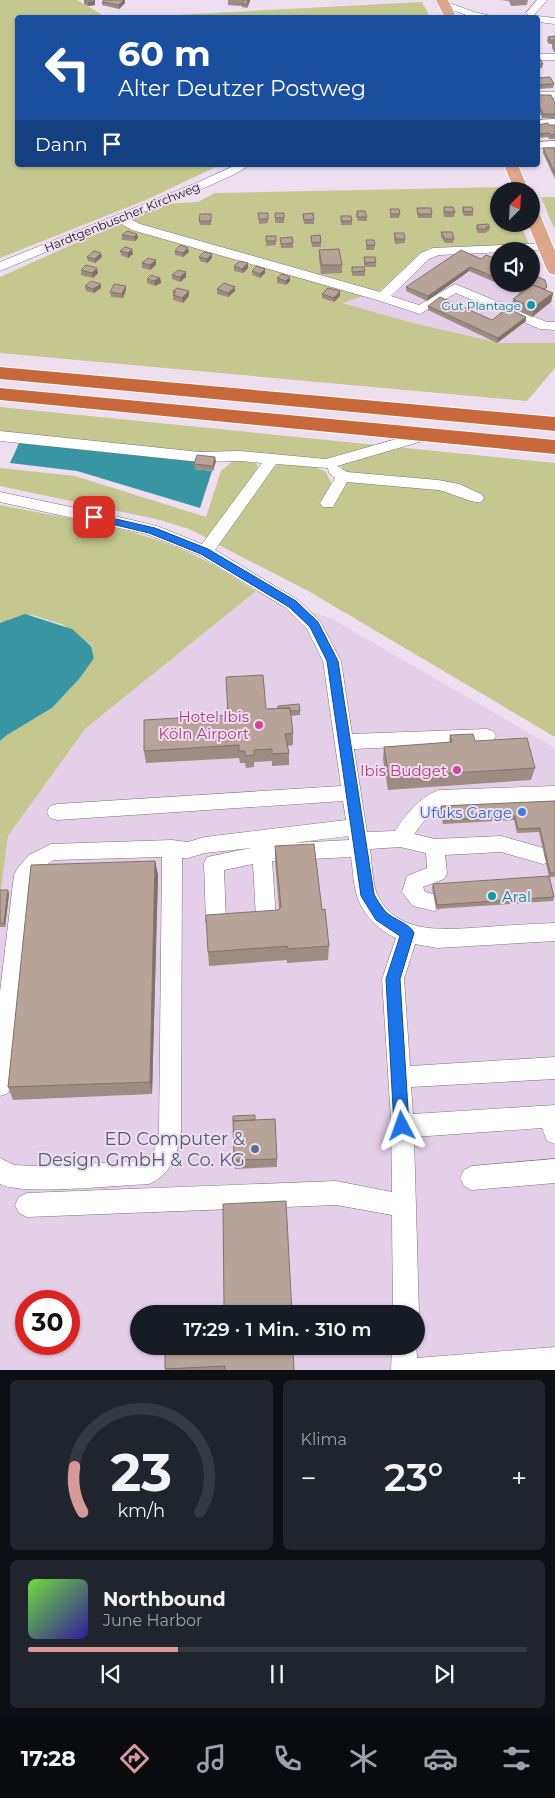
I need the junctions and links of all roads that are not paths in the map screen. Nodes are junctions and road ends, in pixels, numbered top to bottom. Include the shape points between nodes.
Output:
1 (542, 0) edge
2 (443, 2) edge
3 (450, 15) edge
4 (478, 15) edge
5 (534, 15) edge
6 (540, 17) edge
7 (555, 21) edge
8 (540, 24) edge
9 (555, 25) edge
10 (540, 57) edge
11 (555, 57) edge
12 (540, 95) edge
13 (555, 95) edge
14 (555, 122) edge
15 (540, 123) edge
16 (555, 144) edge
17 (540, 145) edge
18 (240, 167) edge
19 (513, 167) edge
20 (519, 182) edge
21 (118, 218) junction
22 (539, 232) edge
23 (545, 246) junction
24 (0, 267) edge
25 (555, 270) edge
26 (382, 297) junction
27 (555, 326) edge
28 (0, 372) edge
29 (0, 394) edge
30 (555, 424) edge
31 (428, 435) junction
32 (0, 436) edge
33 (555, 447) edge
34 (272, 459) junction
35 (326, 464) junction
36 (344, 477) junction
37 (0, 497) edge
38 (476, 498) dead end
39 (328, 503) dead end
40 (204, 551) junction
41 (487, 736) dead end
42 (346, 742) junction
43 (351, 793) junction
44 (555, 794) edge
45 (57, 812) dead end
46 (359, 839) junction
47 (400, 839) junction
48 (435, 847) junction
49 (172, 848) junction
50 (262, 854) junction
51 (543, 856) edge
52 (434, 902) edge
53 (266, 918) edge
54 (216, 922) edge
55 (555, 932) edge
56 (408, 933) junction
57 (555, 1068) edge
58 (398, 1077) junction
59 (0, 1085) edge
60 (554, 1122) edge
61 (402, 1126) junction
62 (0, 1170) edge
63 (555, 1171) edge
64 (472, 1178) dead end
65 (28, 1205) dead end
66 (405, 1206) junction
67 (406, 1305) edge
68 (405, 1355) edge
69 (555, 1360) edge
70 (404, 1370) edge
71 (416, 1370) edge

1 - 5 street
2 - 3 main road
2 - 4 street
6 - 7 street
8 - 9 street
10 - 11 street
12 - 13 street
14 - 15 street
16 - 17 street
18 - 21 street, Hardtgenbuscher Kirchweg via 223,177
19 - 20 main road
21 - 24 street, Hardtgenbuscher Kirchweg
21 - 26 street via 136,227
22 - 23 main road
23 - 25 main road
23 - 26 street via 437,251 425,256
26 - 27 street via 420,310 455,288 545,326
28 - 30 highway
29 - 31 highway
31 - 33 highway
31 - 35 street
32 - 34 street via 200,457
34 - 35 street
34 - 40 street
35 - 36 street
36 - 38 street via 438,485
36 - 39 street
37 - 40 street via 151,530
40 - 42 street via 292,604 314,625 332,661
41 - 42 street
42 - 43 street
43 - 45 street
43 - 46 street
44 - 47 street via 439,798 417,815
46 - 47 street
46 - 49 street via 205,845 188,850
46 - 50 street
46 - 56 street via 367,896 381,916
47 - 48 street
48 - 51 street via 501,844
48 - 52 street via 437,873 414,882 412,892 420,900
49 - 59 street via 51,852 36,861 24,875
49 - 62 street via 170,1133 165,1155 149,1172 34,1178 10,1177
50 - 53 street
50 - 54 street via 214,863
55 - 56 street via 437,938
56 - 58 street via 393,979
57 - 58 street
58 - 61 street
60 - 61 street
61 - 66 street
63 - 64 street
65 - 66 street via 336,1193
66 - 67 street
68 - 70 street
69 - 71 street

